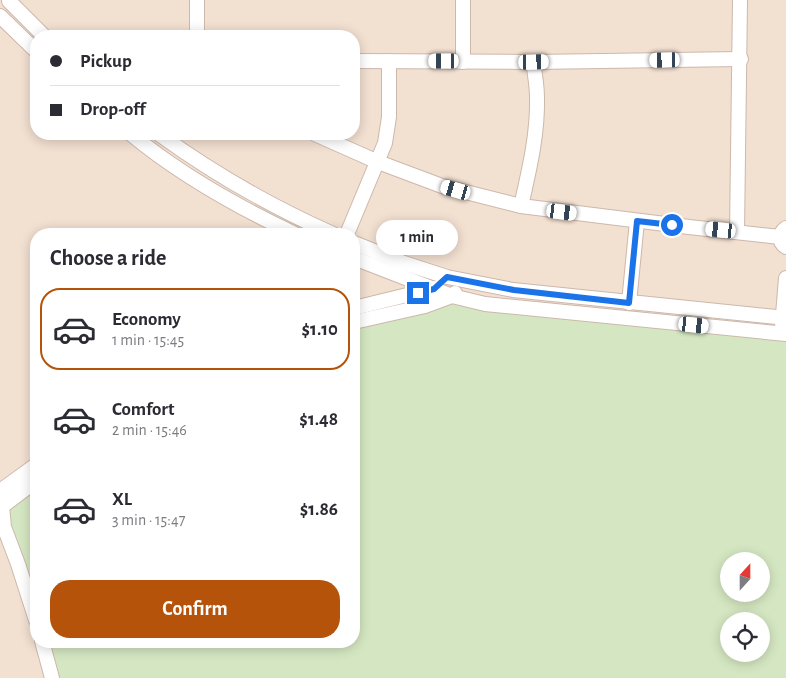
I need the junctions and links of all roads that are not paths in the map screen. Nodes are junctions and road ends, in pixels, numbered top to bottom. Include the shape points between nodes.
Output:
1 (9, 0) edge
2 (198, 0) edge
3 (463, 0) edge
4 (740, 0) edge
5 (0, 8) edge
6 (0, 16) edge
7 (38, 30) edge
8 (197, 30) edge
9 (30, 45) edge
10 (741, 59) junction
11 (360, 61) edge
12 (389, 61) junction
13 (463, 62) junction
14 (534, 62) junction
15 (138, 140) edge
16 (167, 140) edge
17 (328, 140) edge
18 (378, 162) junction
19 (521, 206) junction
20 (637, 221) junction
21 (282, 228) edge
22 (320, 228) edge
23 (350, 228) edge
24 (737, 232) junction
25 (784, 237) edge
26 (360, 245) edge
27 (360, 260) edge
28 (447, 277) junction
29 (786, 278) edge
30 (465, 282) junction
31 (434, 289) junction
32 (452, 296) junction
33 (629, 303) junction
34 (360, 307) edge
35 (784, 318) edge
36 (360, 321) edge
37 (784, 334) edge
38 (30, 469) edge
39 (30, 485) edge
40 (0, 491) edge
41 (1, 506) edge
42 (2, 525) edge
43 (30, 601) edge
44 (44, 648) edge
45 (52, 678) edge

1 - 5 street
1 - 7 street
2 - 8 street
3 - 13 street
4 - 10 street
6 - 9 street
10 - 14 street
10 - 24 street
11 - 12 street
12 - 13 street
12 - 18 street via 388,128
13 - 14 street
14 - 19 street via 536,125
15 - 21 street via 204,185
16 - 22 street via 253,196
17 - 18 street
18 - 19 street via 442,186
18 - 23 street
19 - 20 street
20 - 24 street
20 - 33 street
24 - 25 street
26 - 28 street
27 - 31 street
28 - 30 street
28 - 31 street
29 - 35 street
30 - 32 street
30 - 33 street via 523,292
31 - 32 street
31 - 34 street
32 - 36 street via 425,306
32 - 37 street via 525,309
33 - 35 street
35 - 37 street
38 - 40 street
39 - 41 street
41 - 42 street
42 - 43 street
44 - 45 street

